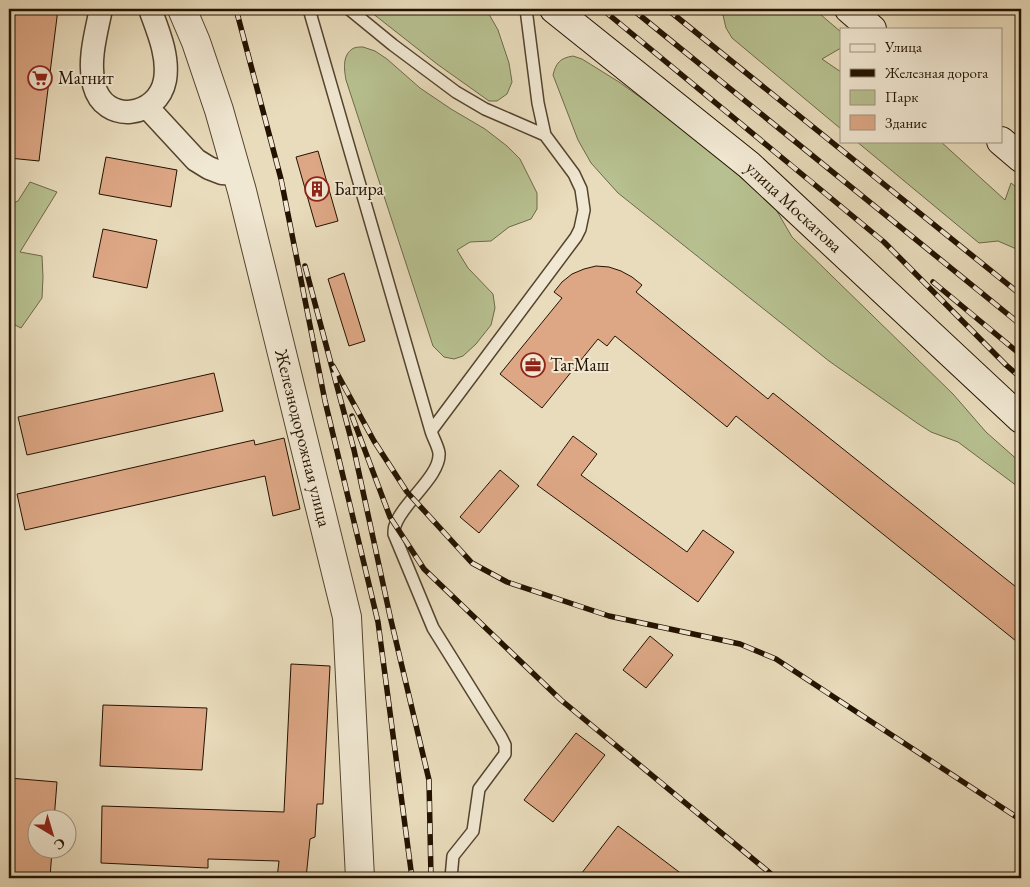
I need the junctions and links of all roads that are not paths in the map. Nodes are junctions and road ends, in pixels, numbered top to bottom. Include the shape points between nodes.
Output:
1 (101, 9) edge
2 (150, 9) edge
3 (182, 9) edge
4 (309, 9) edge
5 (349, 9) edge
6 (526, 9) edge
7 (554, 9) edge
8 (147, 107) junction
9 (545, 135) junction
10 (1002, 142) edge
11 (1021, 158) edge
12 (237, 174) junction
13 (1021, 419) edge
14 (431, 431) junction
15 (360, 878) edge
16 (450, 878) edge

1 - 8 street via 92,65 97,93 113,109 123,112
2 - 8 street via 166,71 161,91
3 - 12 street, Железнодорожная улица via 213,93
4 - 14 lane
5 - 9 lane via 456,92 485,109
6 - 9 lane
7 - 13 street, улица Москатова via 748,165
8 - 12 street via 196,160 222,173
9 - 14 lane via 581,189 584,210 580,229
10 - 11 street
12 - 15 street, Железнодорожная улица via 347,617
14 - 16 lane via 439,453 438,463 400,516 394,534 433,628 505,745 505,754 479,789 473,831 454,856

